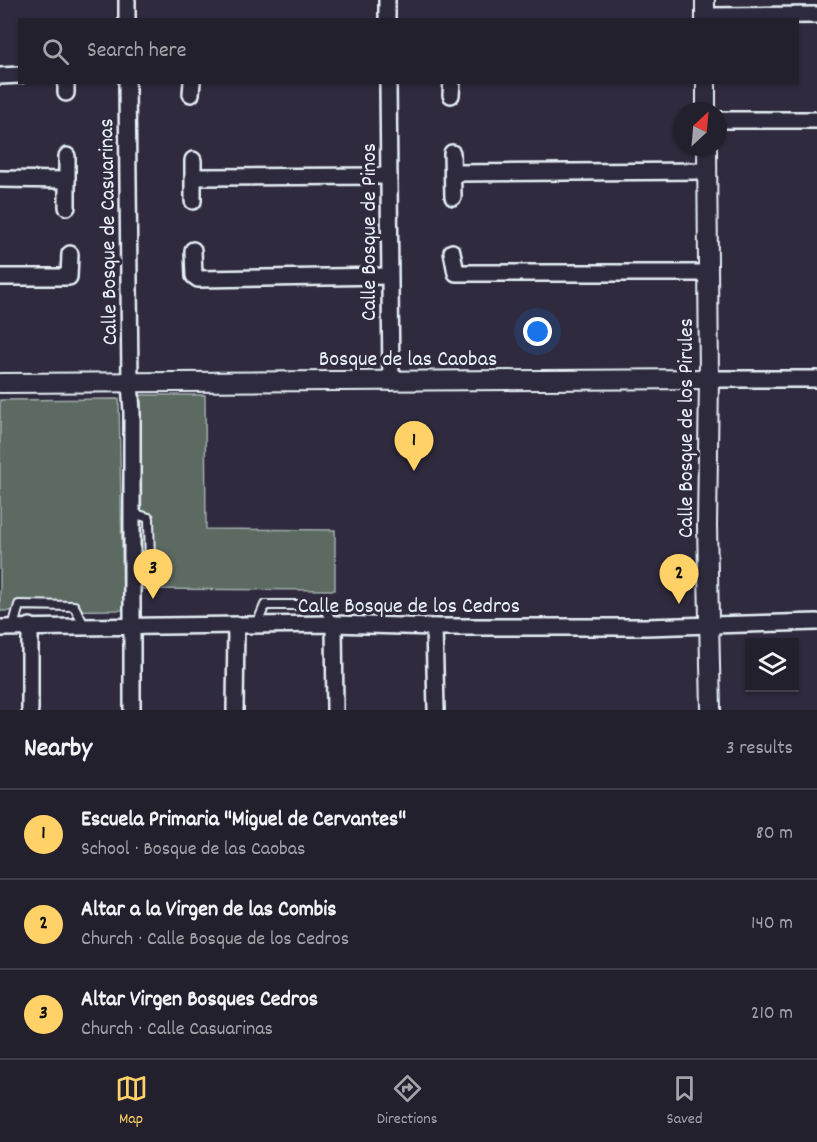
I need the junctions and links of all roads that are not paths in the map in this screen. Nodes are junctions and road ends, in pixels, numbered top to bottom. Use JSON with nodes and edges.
{"nodes":[{"id":1,"x":127,"y":0,"type":"edge"},
{"id":2,"x":387,"y":0,"type":"edge"},
{"id":3,"x":705,"y":12,"type":"edge"},
{"id":4,"x":817,"y":15,"type":"edge"},
{"id":5,"x":127,"y":18,"type":"edge"},
{"id":6,"x":387,"y":18,"type":"edge"},
{"id":7,"x":18,"y":75,"type":"edge"},
{"id":8,"x":0,"y":76,"type":"edge"},
{"id":9,"x":127,"y":84,"type":"edge"},
{"id":10,"x":388,"y":84,"type":"edge"},
{"id":11,"x":706,"y":84,"type":"edge"},
{"id":12,"x":706,"y":102,"type":"edge"},
{"id":13,"x":727,"y":120,"type":"edge"},
{"id":14,"x":817,"y":120,"type":"edge"},
{"id":15,"x":452,"y":153,"type":"dead end"},
{"id":16,"x":67,"y":156,"type":"dead end"},
{"id":17,"x":707,"y":156,"type":"edge"},
{"id":18,"x":193,"y":160,"type":"dead end"},
{"id":19,"x":707,"y":171,"type":"junction"},
{"id":20,"x":453,"y":173,"type":"junction"},
{"id":21,"x":389,"y":176,"type":"junction"},
{"id":22,"x":193,"y":177,"type":"junction"},
{"id":23,"x":0,"y":179,"type":"edge"},
{"id":24,"x":67,"y":180,"type":"junction"},
{"id":25,"x":453,"y":197,"type":"dead end"},
{"id":26,"x":193,"y":201,"type":"dead end"},
{"id":27,"x":67,"y":207,"type":"dead end"},
{"id":28,"x":193,"y":250,"type":"dead end"},
{"id":29,"x":452,"y":252,"type":"dead end"},
{"id":30,"x":70,"y":254,"type":"dead end"},
{"id":31,"x":708,"y":273,"type":"junction"},
{"id":32,"x":389,"y":276,"type":"junction"},
{"id":33,"x":0,"y":277,"type":"edge"},
{"id":34,"x":709,"y":379,"type":"junction"},
{"id":35,"x":817,"y":379,"type":"edge"},
{"id":36,"x":130,"y":382,"type":"junction"},
{"id":37,"x":391,"y":382,"type":"junction"},
{"id":38,"x":0,"y":383,"type":"edge"},
{"id":39,"x":817,"y":622,"type":"edge"},
{"id":40,"x":334,"y":624,"type":"junction"},
{"id":41,"x":710,"y":624,"type":"junction"},
{"id":42,"x":30,"y":626,"type":"junction"},
{"id":43,"x":236,"y":626,"type":"junction"},
{"id":44,"x":7,"y":627,"type":"edge"},
{"id":45,"x":85,"y":627,"type":"junction"},
{"id":46,"x":132,"y":627,"type":"junction"},
{"id":47,"x":434,"y":627,"type":"junction"},
{"id":48,"x":30,"y":710,"type":"edge"},
{"id":49,"x":132,"y":710,"type":"edge"},
{"id":50,"x":235,"y":710,"type":"edge"},
{"id":51,"x":334,"y":710,"type":"edge"},
{"id":52,"x":436,"y":710,"type":"edge"},
{"id":53,"x":711,"y":710,"type":"edge"}],
"edges":[{"from":1,"to":5,"type":"street"},
{"from":2,"to":6,"type":"street"},
{"from":3,"to":4,"type":"street"},
{"from":7,"to":8,"type":"street"},
{"from":9,"to":36,"type":"street","name":"Calle Bosque de Casuarinas"},
{"from":10,"to":21,"type":"street","name":"Calle Bosque de Pinos"},
{"from":11,"to":12,"type":"street"},
{"from":13,"to":14,"type":"street"},
{"from":15,"to":20,"type":"street"},
{"from":16,"to":24,"type":"street"},
{"from":17,"to":19,"type":"street","name":"Calle Bosque de los Pirules"},
{"from":18,"to":22,"type":"street"},
{"from":19,"to":20,"type":"street"},
{"from":19,"to":31,"type":"street","name":"Calle Bosque de los Pirules"},
{"from":20,"to":25,"type":"street"},
{"from":21,"to":22,"type":"street"},
{"from":21,"to":32,"type":"street","name":"Calle Bosque de Pinos"},
{"from":22,"to":26,"type":"street"},
{"from":23,"to":24,"type":"street"},
{"from":24,"to":27,"type":"street"},
{"from":28,"to":32,"type":"street"},
{"from":29,"to":31,"type":"street"},
{"from":30,"to":33,"type":"street"},
{"from":31,"to":34,"type":"street","name":"Calle Bosque de los Pirules"},
{"from":32,"to":37,"type":"street","name":"Calle Bosque de Pinos"},
{"from":34,"to":35,"type":"street","name":"Bosque de las Caobas"},
{"from":34,"to":37,"type":"street","name":"Bosque de las Caobas"},
{"from":34,"to":41,"type":"street","name":"Calle Bosque de los Pirules"},
{"from":36,"to":37,"type":"street","name":"Bosque de las Caobas"},
{"from":36,"to":38,"type":"street","name":"Bosque de las Caobas"},
{"from":36,"to":46,"type":"street","name":"Calle Bosque de Casuarinas"},
{"from":39,"to":41,"type":"street","name":"Calle Bosque de los Cedros"},
{"from":40,"to":43,"type":"street","name":"Calle Bosque de los Cedros"},
{"from":40,"to":47,"type":"street","name":"Calle Bosque de los Cedros"},
{"from":40,"to":51,"type":"street"},
{"from":41,"to":47,"type":"street","name":"Calle Bosque de los Cedros"},
{"from":41,"to":53,"type":"street","name":"Calle Bosque de los Pirules"},
{"from":42,"to":44,"type":"street","name":"Calle Bosque de los Cedros"},
{"from":42,"to":45,"type":"street","name":"Calle Bosque de los Cedros"},
{"from":42,"to":48,"type":"street"},
{"from":43,"to":46,"type":"street","name":"Calle Bosque de los Cedros"},
{"from":43,"to":50,"type":"street"},
{"from":44,"to":45,"type":"lane"},
{"from":45,"to":46,"type":"street","name":"Calle Bosque de los Cedros"},
{"from":46,"to":49,"type":"street"},
{"from":47,"to":52,"type":"street"}]}
